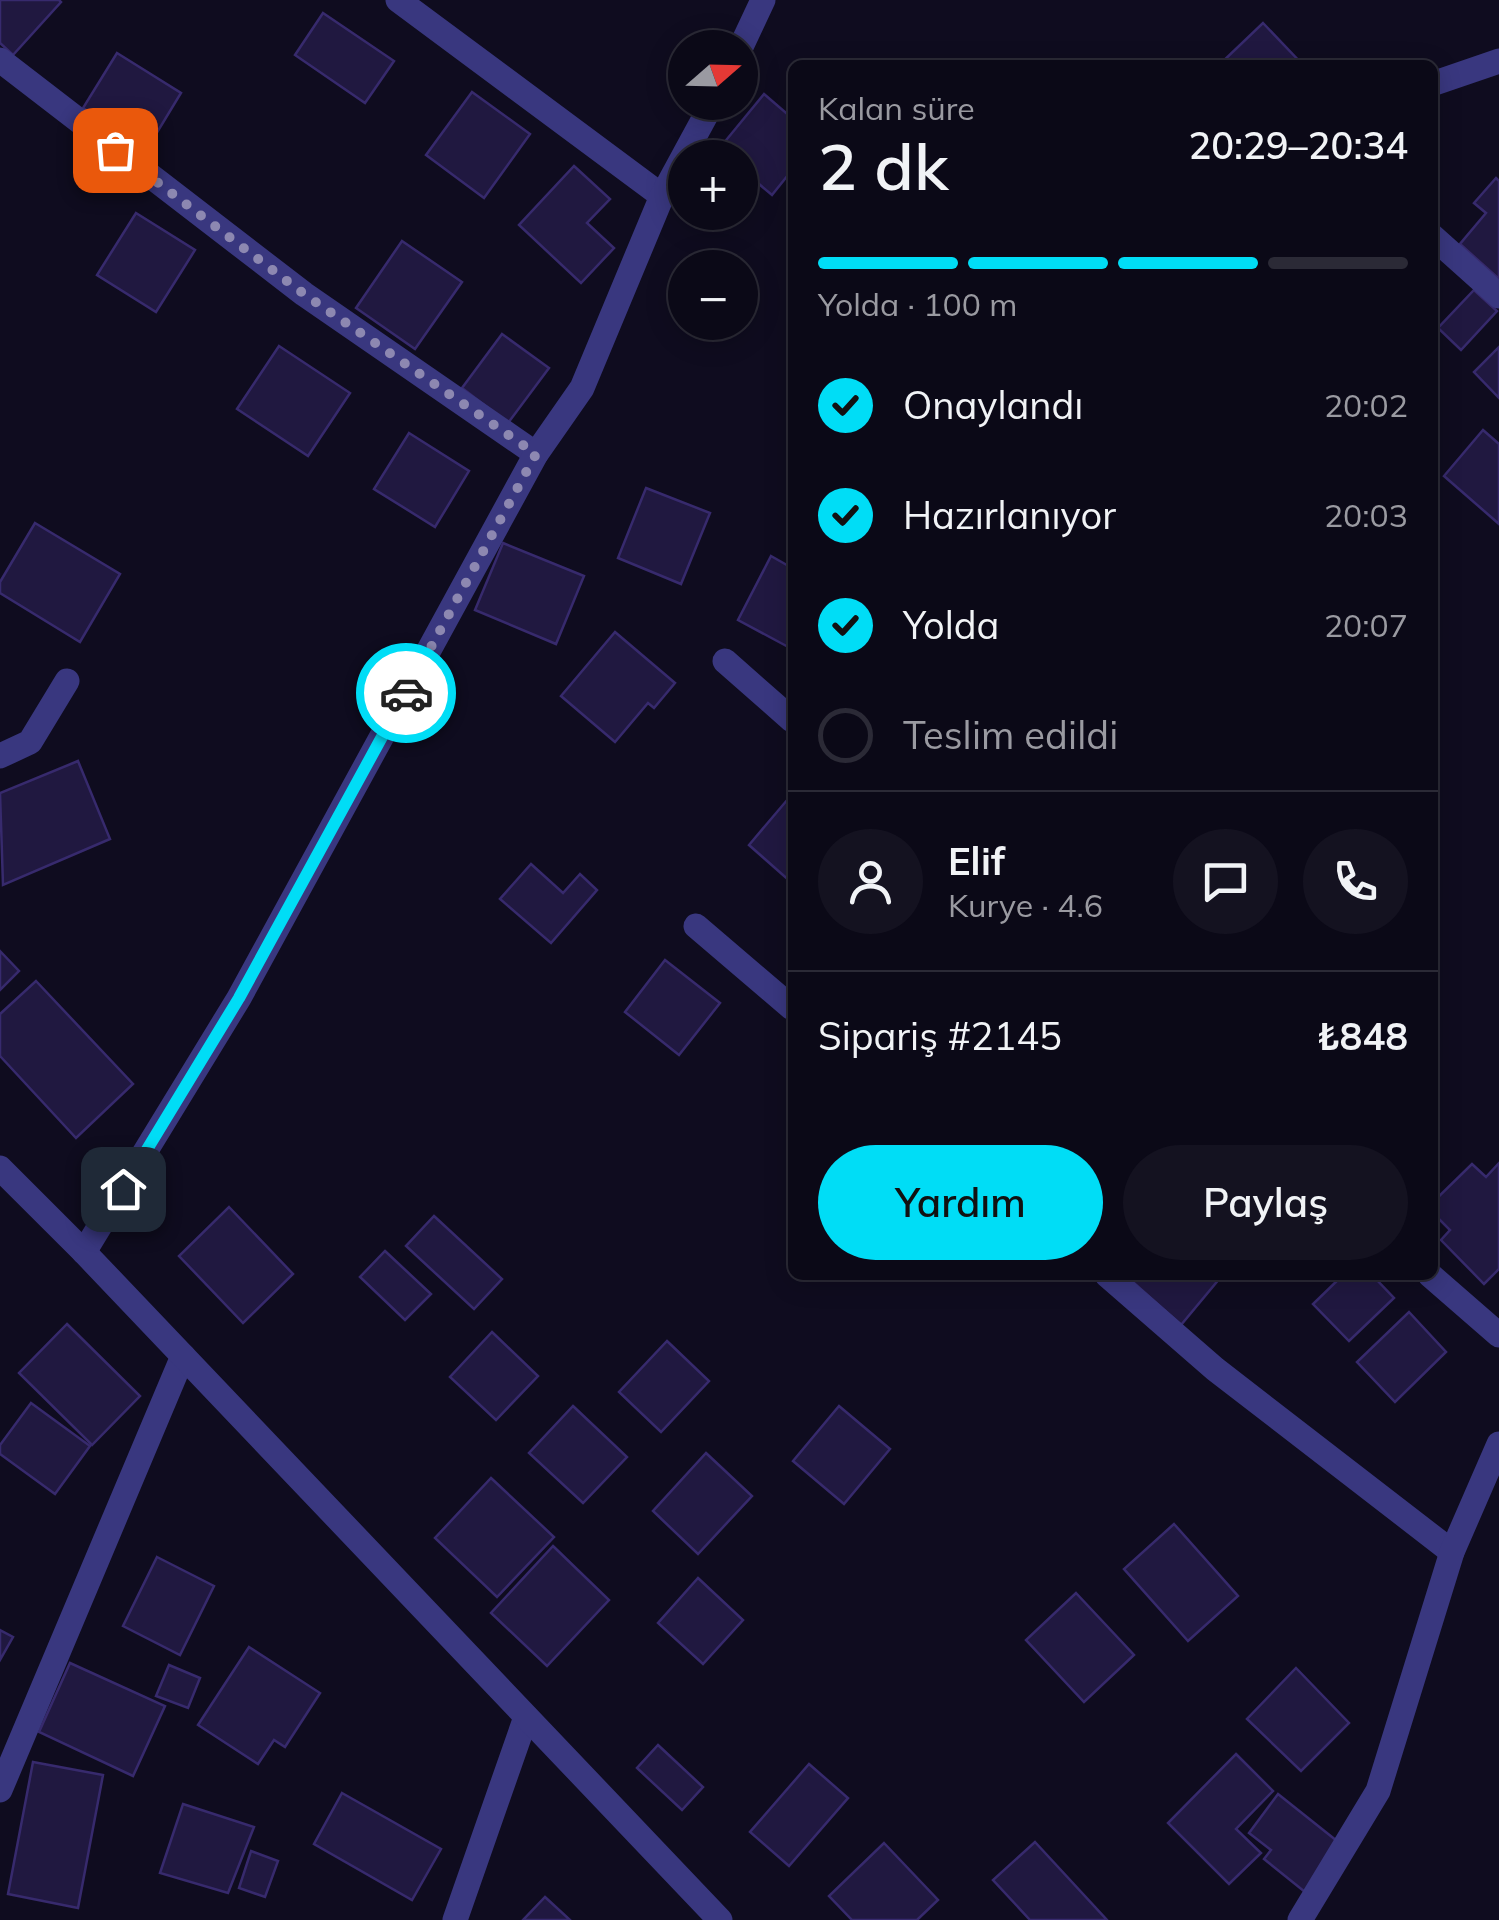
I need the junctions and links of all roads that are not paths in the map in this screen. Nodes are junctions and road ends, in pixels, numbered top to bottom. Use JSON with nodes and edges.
{"nodes":[{"id":1,"x":398,"y":0,"type":"edge"},
{"id":2,"x":763,"y":0,"type":"edge"},
{"id":3,"x":749,"y":30,"type":"edge"},
{"id":4,"x":0,"y":60,"type":"edge"},
{"id":5,"x":1499,"y":61,"type":"edge"},
{"id":6,"x":1438,"y":82,"type":"edge"},
{"id":7,"x":703,"y":120,"type":"edge"},
{"id":8,"x":662,"y":196,"type":"junction"},
{"id":9,"x":1438,"y":241,"type":"edge"},
{"id":10,"x":1499,"y":296,"type":"edge"},
{"id":11,"x":536,"y":454,"type":"junction"},
{"id":12,"x":725,"y":661,"type":"dead end"},
{"id":13,"x":67,"y":680,"type":"dead end"},
{"id":14,"x":788,"y":716,"type":"edge"},
{"id":15,"x":0,"y":756,"type":"edge"},
{"id":16,"x":696,"y":926,"type":"dead end"},
{"id":17,"x":788,"y":1005,"type":"edge"},
{"id":18,"x":0,"y":1168,"type":"edge"},
{"id":19,"x":84,"y":1252,"type":"junction"},
{"id":20,"x":1113,"y":1280,"type":"edge"},
{"id":21,"x":1436,"y":1280,"type":"edge"},
{"id":22,"x":1499,"y":1334,"type":"edge"},
{"id":23,"x":183,"y":1356,"type":"junction"},
{"id":24,"x":1499,"y":1444,"type":"edge"},
{"id":25,"x":1452,"y":1552,"type":"junction"},
{"id":26,"x":526,"y":1717,"type":"junction"},
{"id":27,"x":0,"y":1790,"type":"edge"},
{"id":28,"x":455,"y":1920,"type":"edge"},
{"id":29,"x":720,"y":1920,"type":"edge"},
{"id":30,"x":1300,"y":1920,"type":"edge"}],
"edges":[{"from":1,"to":8,"type":"street"},
{"from":2,"to":3,"type":"street"},
{"from":4,"to":11,"type":"street"},
{"from":5,"to":6,"type":"street"},
{"from":7,"to":8,"type":"street"},
{"from":8,"to":11,"type":"street"},
{"from":9,"to":10,"type":"street"},
{"from":11,"to":19,"type":"street"},
{"from":12,"to":14,"type":"street"},
{"from":13,"to":15,"type":"street"},
{"from":16,"to":17,"type":"street"},
{"from":18,"to":19,"type":"street"},
{"from":19,"to":23,"type":"street"},
{"from":20,"to":25,"type":"street"},
{"from":21,"to":22,"type":"street"},
{"from":23,"to":26,"type":"street"},
{"from":23,"to":27,"type":"street"},
{"from":24,"to":25,"type":"street"},
{"from":25,"to":30,"type":"street"},
{"from":26,"to":28,"type":"street"},
{"from":26,"to":29,"type":"street"}]}
